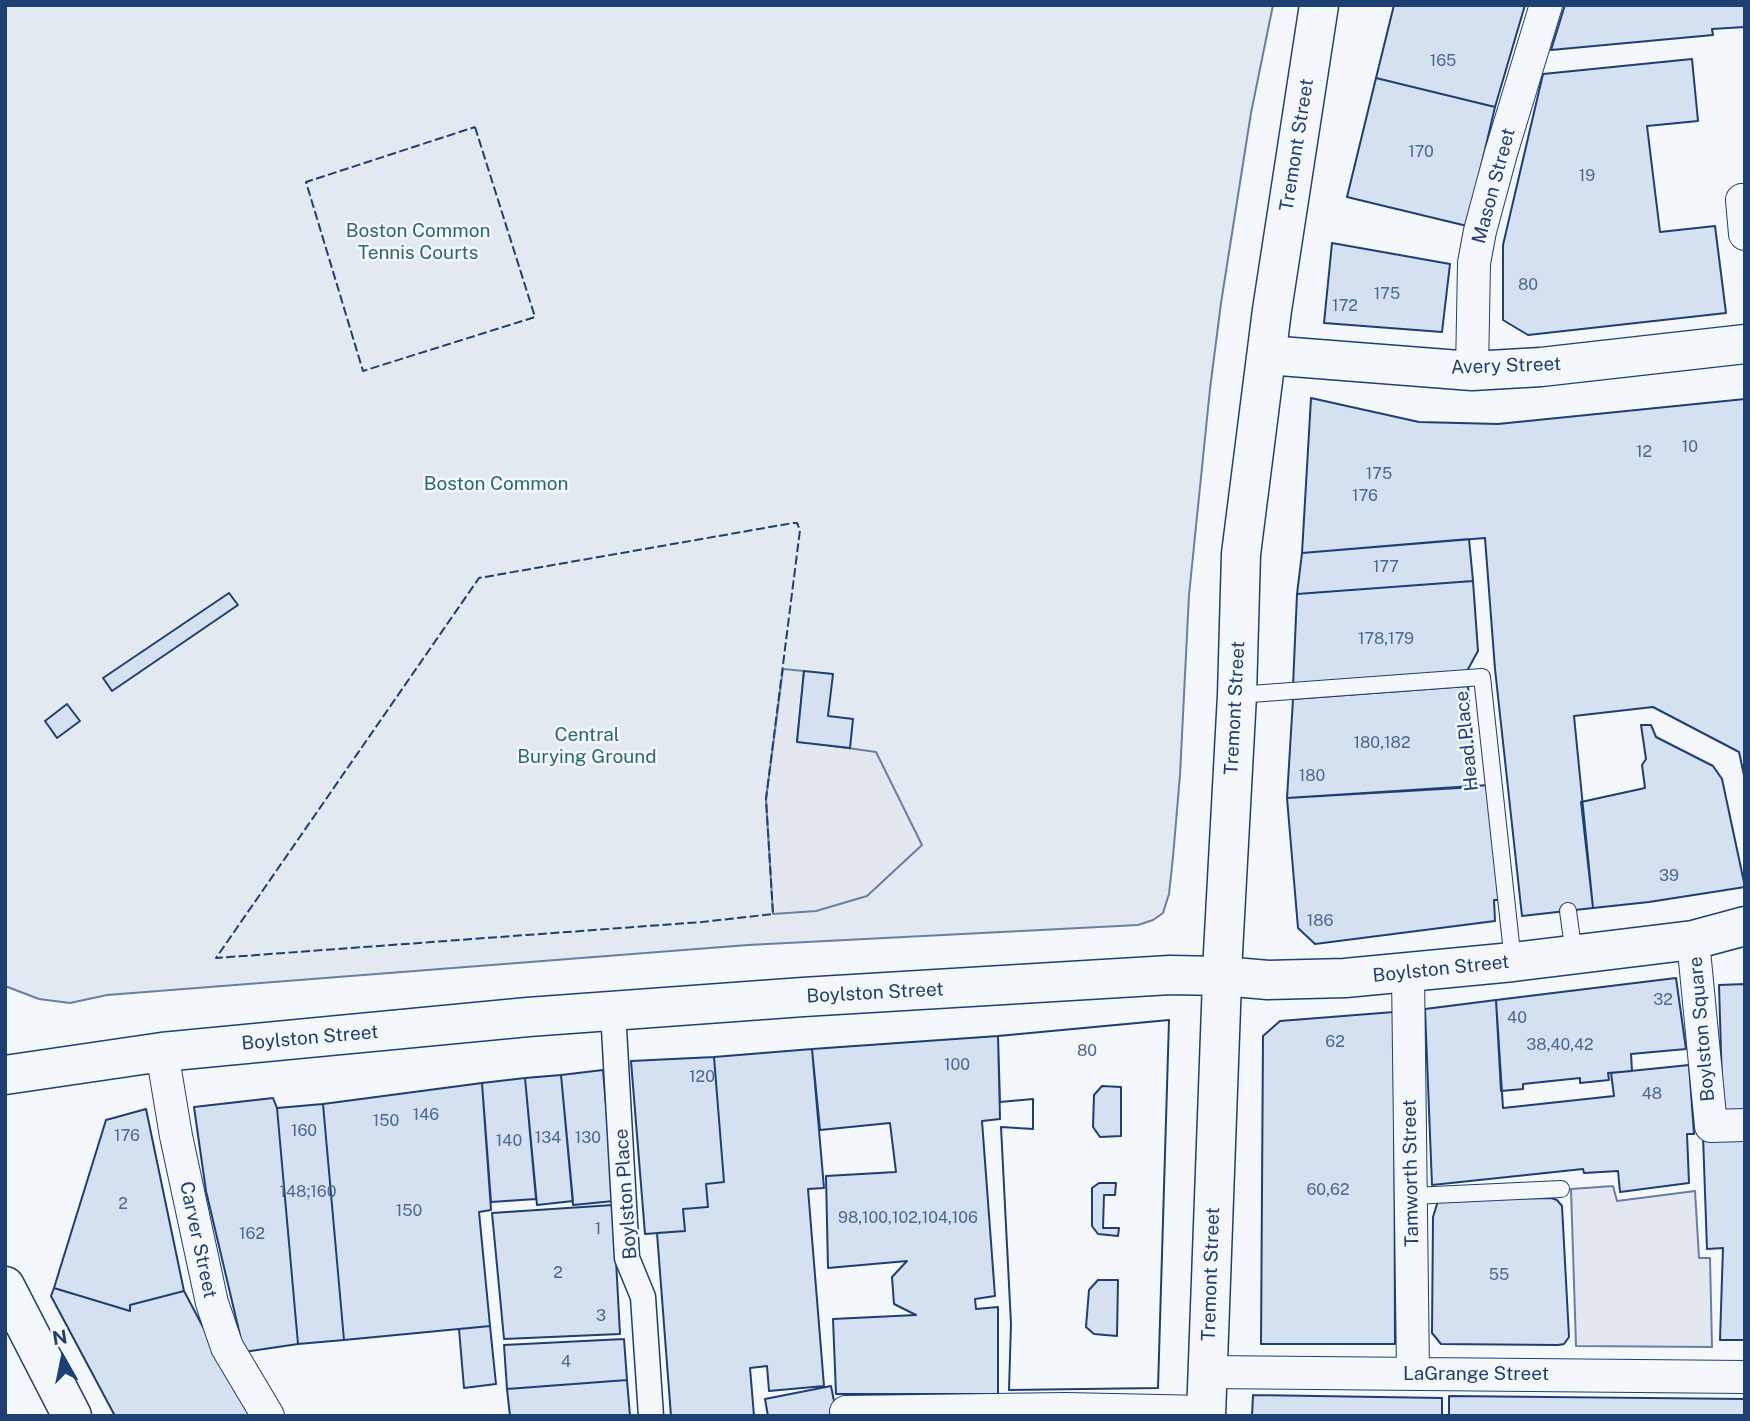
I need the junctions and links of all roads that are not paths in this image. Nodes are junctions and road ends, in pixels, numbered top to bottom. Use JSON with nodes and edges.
{"nodes":[{"id":1,"x":1319,"y":5,"type":"edge"},
{"id":2,"x":1546,"y":5,"type":"edge"},
{"id":3,"x":1742,"y":200,"type":"dead end"},
{"id":4,"x":1745,"y":234,"type":"edge"},
{"id":5,"x":1745,"y":344,"type":"edge"},
{"id":6,"x":1267,"y":355,"type":"junction"},
{"id":7,"x":1472,"y":371,"type":"junction"},
{"id":8,"x":1237,"y":695,"type":"junction"},
{"id":9,"x":1569,"y":911,"type":"dead end"},
{"id":10,"x":1745,"y":926,"type":"edge"},
{"id":11,"x":1693,"y":940,"type":"junction"},
{"id":12,"x":1574,"y":954,"type":"junction"},
{"id":13,"x":1513,"y":961,"type":"junction"},
{"id":14,"x":1408,"y":973,"type":"junction"},
{"id":15,"x":1222,"y":976,"type":"junction"},
{"id":16,"x":612,"y":1011,"type":"junction"},
{"id":17,"x":162,"y":1052,"type":"junction"},
{"id":18,"x":5,"y":1075,"type":"edge"},
{"id":19,"x":1745,"y":1125,"type":"edge"},
{"id":20,"x":1561,"y":1189,"type":"dead end"},
{"id":21,"x":1412,"y":1196,"type":"junction"},
{"id":22,"x":5,"y":1286,"type":"edge"},
{"id":23,"x":1207,"y":1372,"type":"junction"},
{"id":24,"x":1413,"y":1374,"type":"junction"},
{"id":25,"x":1745,"y":1377,"type":"edge"},
{"id":26,"x":846,"y":1412,"type":"dead end"},
{"id":27,"x":1206,"y":1414,"type":"edge"},
{"id":28,"x":72,"y":1416,"type":"edge"},
{"id":29,"x":268,"y":1416,"type":"edge"},
{"id":30,"x":651,"y":1416,"type":"edge"}],
"edges":[{"from":1,"to":6,"type":"main road","name":"Tremont Street"},
{"from":2,"to":7,"type":"street","name":"Mason Street"},
{"from":3,"to":4,"type":"street"},
{"from":5,"to":7,"type":"main road","name":"Avery Street"},
{"from":6,"to":7,"type":"main road","name":"Avery Street"},
{"from":6,"to":8,"type":"main road","name":"Tremont Street"},
{"from":8,"to":13,"type":"lane","name":"Head Place"},
{"from":8,"to":15,"type":"main road","name":"Tremont Street"},
{"from":9,"to":12,"type":"lane"},
{"from":10,"to":11,"type":"main road","name":"Boylston Street"},
{"from":11,"to":12,"type":"main road","name":"Boylston Street"},
{"from":11,"to":19,"type":"street","name":"Boylston Square"},
{"from":12,"to":13,"type":"main road","name":"Boylston Street"},
{"from":13,"to":14,"type":"main road","name":"Boylston Street"},
{"from":14,"to":15,"type":"main road","name":"Boylston Street"},
{"from":14,"to":21,"type":"street","name":"Tamworth Street"},
{"from":15,"to":16,"type":"main road","name":"Boylston Street"},
{"from":15,"to":23,"type":"main road","name":"Tremont Street"},
{"from":16,"to":17,"type":"main road","name":"Boylston Street"},
{"from":16,"to":30,"type":"street","name":"Boylston Place"},
{"from":17,"to":18,"type":"main road","name":"Boylston Street"},
{"from":17,"to":29,"type":"street","name":"Carver Street"},
{"from":20,"to":21,"type":"lane"},
{"from":21,"to":24,"type":"street","name":"Tamworth Street"},
{"from":22,"to":28,"type":"main road"},
{"from":23,"to":24,"type":"street","name":"LaGrange Street"},
{"from":23,"to":27,"type":"main road","name":"Tremont Street"},
{"from":24,"to":25,"type":"street","name":"LaGrange Street"},
{"from":26,"to":27,"type":"street"}]}
